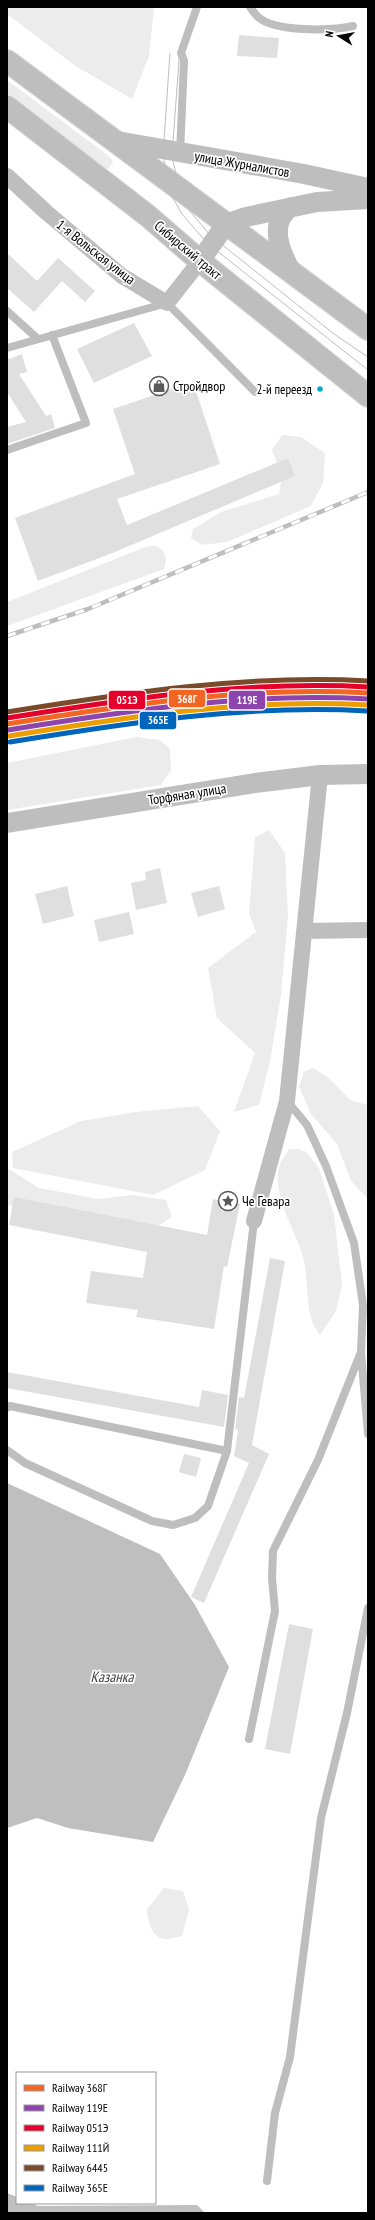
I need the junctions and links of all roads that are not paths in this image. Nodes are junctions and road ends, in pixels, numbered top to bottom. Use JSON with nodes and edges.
{"nodes":[{"id":1,"x":197,"y":7,"type":"edge"},
{"id":2,"x":250,"y":7,"type":"edge"},
{"id":3,"x":353,"y":26,"type":"dead end"},
{"id":4,"x":7,"y":61,"type":"edge"},
{"id":5,"x":7,"y":107,"type":"edge"},
{"id":6,"x":117,"y":141,"type":"junction"},
{"id":7,"x":180,"y":153,"type":"junction"},
{"id":8,"x":7,"y":176,"type":"edge"},
{"id":9,"x":368,"y":188,"type":"edge"},
{"id":10,"x":368,"y":199,"type":"edge"},
{"id":11,"x":291,"y":207,"type":"junction"},
{"id":12,"x":226,"y":224,"type":"junction"},
{"id":13,"x":200,"y":261,"type":"junction"},
{"id":14,"x":292,"y":273,"type":"junction"},
{"id":15,"x":167,"y":303,"type":"junction"},
{"id":16,"x":7,"y":311,"type":"edge"},
{"id":17,"x":368,"y":329,"type":"edge"},
{"id":18,"x":52,"y":335,"type":"junction"},
{"id":19,"x":38,"y":339,"type":"junction"},
{"id":20,"x":7,"y":348,"type":"edge"},
{"id":21,"x":255,"y":392,"type":"dead end"},
{"id":22,"x":368,"y":396,"type":"edge"},
{"id":23,"x":7,"y":450,"type":"edge"},
{"id":24,"x":368,"y":774,"type":"edge"},
{"id":25,"x":320,"y":775,"type":"junction"},
{"id":26,"x":7,"y":823,"type":"edge"},
{"id":27,"x":368,"y":930,"type":"edge"},
{"id":28,"x":304,"y":931,"type":"junction"},
{"id":29,"x":287,"y":1101,"type":"junction"},
{"id":30,"x":254,"y":1221,"type":"joint"},
{"id":31,"x":361,"y":1352,"type":"junction"},
{"id":32,"x":7,"y":1408,"type":"edge"},
{"id":33,"x":368,"y":1434,"type":"edge"},
{"id":34,"x":7,"y":1450,"type":"edge"},
{"id":35,"x":227,"y":1451,"type":"junction"},
{"id":36,"x":368,"y":1608,"type":"edge"},
{"id":37,"x":249,"y":1739,"type":"dead end"},
{"id":38,"x":267,"y":2181,"type":"dead end"}],
"edges":[{"from":1,"to":7,"type":"lane"},
{"from":2,"to":3,"type":"lane"},
{"from":4,"to":6,"type":"main road"},
{"from":5,"to":13,"type":"main road","name":"Сибирский тракт"},
{"from":6,"to":7,"type":"street","name":"улица Журналистов"},
{"from":6,"to":12,"type":"main road"},
{"from":7,"to":9,"type":"street","name":"улица Журналистов"},
{"from":8,"to":15,"type":"street","name":"1-я Вольская улица"},
{"from":10,"to":11,"type":"street"},
{"from":11,"to":12,"type":"street"},
{"from":11,"to":14,"type":"street"},
{"from":12,"to":13,"type":"street"},
{"from":12,"to":14,"type":"main road"},
{"from":13,"to":15,"type":"street"},
{"from":13,"to":22,"type":"main road","name":"Сибирский тракт"},
{"from":14,"to":17,"type":"main road"},
{"from":15,"to":18,"type":"lane"},
{"from":15,"to":21,"type":"lane"},
{"from":16,"to":19,"type":"lane"},
{"from":18,"to":19,"type":"lane"},
{"from":18,"to":23,"type":"lane"},
{"from":19,"to":20,"type":"lane"},
{"from":24,"to":25,"type":"street","name":"Торфяная улица"},
{"from":25,"to":26,"type":"street","name":"Торфяная улица"},
{"from":25,"to":28,"type":"street"},
{"from":27,"to":28,"type":"street"},
{"from":28,"to":29,"type":"street"},
{"from":29,"to":30,"type":"street"},
{"from":29,"to":31,"type":"lane"},
{"from":30,"to":35,"type":"lane"},
{"from":31,"to":33,"type":"lane"},
{"from":31,"to":37,"type":"lane"},
{"from":32,"to":35,"type":"lane"},
{"from":34,"to":35,"type":"lane"},
{"from":36,"to":38,"type":"lane"}]}
